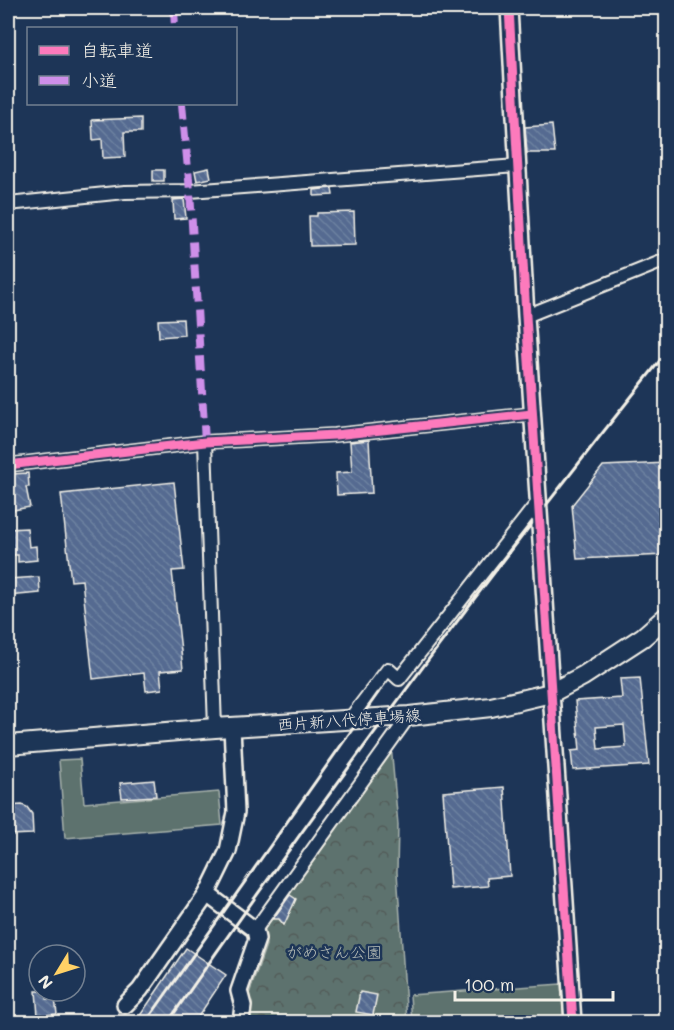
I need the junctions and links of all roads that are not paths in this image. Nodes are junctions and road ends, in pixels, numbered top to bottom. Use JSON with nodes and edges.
{"nodes":[{"id":1,"x":509,"y":8,"type":"edge"},
{"id":2,"x":517,"y":166,"type":"junction"},
{"id":3,"x":8,"y":204,"type":"edge"},
{"id":4,"x":666,"y":260,"type":"edge"},
{"id":5,"x":526,"y":316,"type":"junction"},
{"id":6,"x":532,"y":414,"type":"junction"},
{"id":7,"x":205,"y":442,"type":"junction"},
{"id":8,"x":8,"y":465,"type":"edge"},
{"id":9,"x":538,"y":502,"type":"junction"},
{"id":10,"x":666,"y":617,"type":"edge"},
{"id":11,"x":551,"y":693,"type":"junction"},
{"id":12,"x":409,"y":716,"type":"junction"},
{"id":13,"x":349,"y":720,"type":"junction"},
{"id":14,"x":224,"y":728,"type":"junction"},
{"id":15,"x":8,"y":745,"type":"edge"},
{"id":16,"x":207,"y":894,"type":"junction"},
{"id":17,"x":255,"y":930,"type":"junction"},
{"id":18,"x":125,"y":1005,"type":"dead end"},
{"id":19,"x":241,"y":1023,"type":"edge"},
{"id":20,"x":573,"y":1023,"type":"edge"}],
"edges":[{"from":1,"to":2,"type":"street"},
{"from":2,"to":3,"type":"street"},
{"from":2,"to":5,"type":"street"},
{"from":4,"to":5,"type":"street"},
{"from":5,"to":6,"type":"street"},
{"from":6,"to":7,"type":"street"},
{"from":6,"to":9,"type":"street"},
{"from":7,"to":8,"type":"street"},
{"from":7,"to":14,"type":"street"},
{"from":9,"to":11,"type":"street"},
{"from":9,"to":13,"type":"street"},
{"from":10,"to":11,"type":"main road","name":"西片新八代停車場線"},
{"from":11,"to":12,"type":"main road","name":"西片新八代停車場線"},
{"from":11,"to":20,"type":"street"},
{"from":12,"to":13,"type":"main road","name":"西片新八代停車場線"},
{"from":12,"to":17,"type":"street"},
{"from":13,"to":14,"type":"main road","name":"西片新八代停車場線"},
{"from":14,"to":15,"type":"main road","name":"西片新八代停車場線"},
{"from":14,"to":16,"type":"street"},
{"from":16,"to":17,"type":"street"},
{"from":16,"to":18,"type":"street"},
{"from":17,"to":19,"type":"street"}]}
